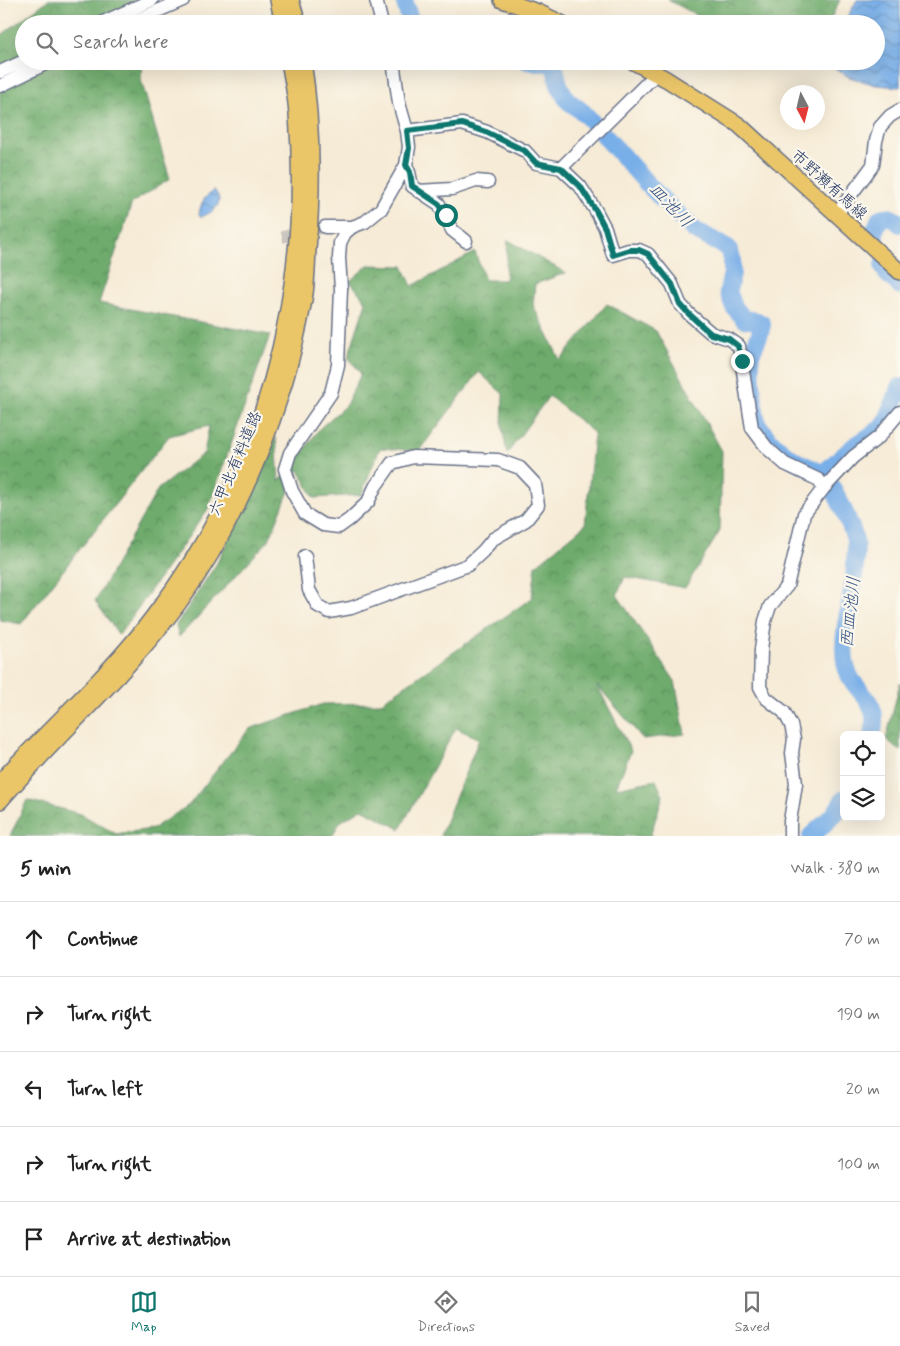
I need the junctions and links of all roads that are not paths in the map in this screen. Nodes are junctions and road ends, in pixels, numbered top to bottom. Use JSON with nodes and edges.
{"nodes":[{"id":1,"x":152,"y":0,"type":"edge"},
{"id":2,"x":183,"y":0,"type":"edge"},
{"id":3,"x":278,"y":0,"type":"edge"},
{"id":4,"x":291,"y":0,"type":"edge"},
{"id":5,"x":376,"y":0,"type":"edge"},
{"id":6,"x":502,"y":0,"type":"edge"},
{"id":7,"x":120,"y":15,"type":"edge"},
{"id":8,"x":149,"y":15,"type":"edge"},
{"id":9,"x":281,"y":15,"type":"edge"},
{"id":10,"x":295,"y":15,"type":"edge"},
{"id":11,"x":380,"y":15,"type":"edge"},
{"id":12,"x":544,"y":15,"type":"edge"},
{"id":13,"x":15,"y":65,"type":"edge"},
{"id":14,"x":33,"y":70,"type":"edge"},
{"id":15,"x":290,"y":70,"type":"edge"},
{"id":16,"x":304,"y":70,"type":"edge"},
{"id":17,"x":394,"y":70,"type":"edge"},
{"id":18,"x":649,"y":70,"type":"edge"},
{"id":19,"x":0,"y":72,"type":"edge"},
{"id":20,"x":656,"y":74,"type":"junction"},
{"id":21,"x":0,"y":86,"type":"edge"},
{"id":22,"x":900,"y":110,"type":"edge"},
{"id":23,"x":407,"y":131,"type":"junction"},
{"id":24,"x":406,"y":165,"type":"junction"},
{"id":25,"x":561,"y":168,"type":"junction"},
{"id":26,"x":488,"y":182,"type":"dead end"},
{"id":27,"x":418,"y":191,"type":"junction"},
{"id":28,"x":836,"y":215,"type":"junction"},
{"id":29,"x":326,"y":227,"type":"tunnel mouth"},
{"id":30,"x":352,"y":227,"type":"junction"},
{"id":31,"x":466,"y":241,"type":"dead end"},
{"id":32,"x":900,"y":272,"type":"edge"},
{"id":33,"x":900,"y":412,"type":"edge"},
{"id":34,"x":828,"y":485,"type":"junction"},
{"id":35,"x":305,"y":556,"type":"dead end"},
{"id":36,"x":0,"y":782,"type":"edge"},
{"id":37,"x":0,"y":801,"type":"edge"},
{"id":38,"x":790,"y":836,"type":"edge"}],
"edges":[{"from":1,"to":7,"type":"street"},
{"from":2,"to":8,"type":"street"},
{"from":3,"to":9,"type":"main road"},
{"from":4,"to":10,"type":"main road"},
{"from":5,"to":11,"type":"street"},
{"from":6,"to":12,"type":"main road"},
{"from":13,"to":19,"type":"street"},
{"from":14,"to":21,"type":"street"},
{"from":15,"to":36,"type":"main road","name":"六甲北有料道路"},
{"from":16,"to":37,"type":"main road","name":"六甲北有料道路"},
{"from":17,"to":23,"type":"street"},
{"from":18,"to":20,"type":"main road","name":"市野瀬有馬線"},
{"from":20,"to":25,"type":"street"},
{"from":20,"to":28,"type":"main road","name":"市野瀬有馬線"},
{"from":22,"to":28,"type":"street"},
{"from":23,"to":24,"type":"street"},
{"from":23,"to":25,"type":"street"},
{"from":24,"to":27,"type":"street"},
{"from":24,"to":30,"type":"street"},
{"from":25,"to":34,"type":"street"},
{"from":26,"to":27,"type":"street"},
{"from":27,"to":31,"type":"street"},
{"from":28,"to":32,"type":"main road","name":"市野瀬有馬線"},
{"from":29,"to":30,"type":"street"},
{"from":30,"to":35,"type":"street"},
{"from":33,"to":34,"type":"street"},
{"from":34,"to":38,"type":"street"}]}
